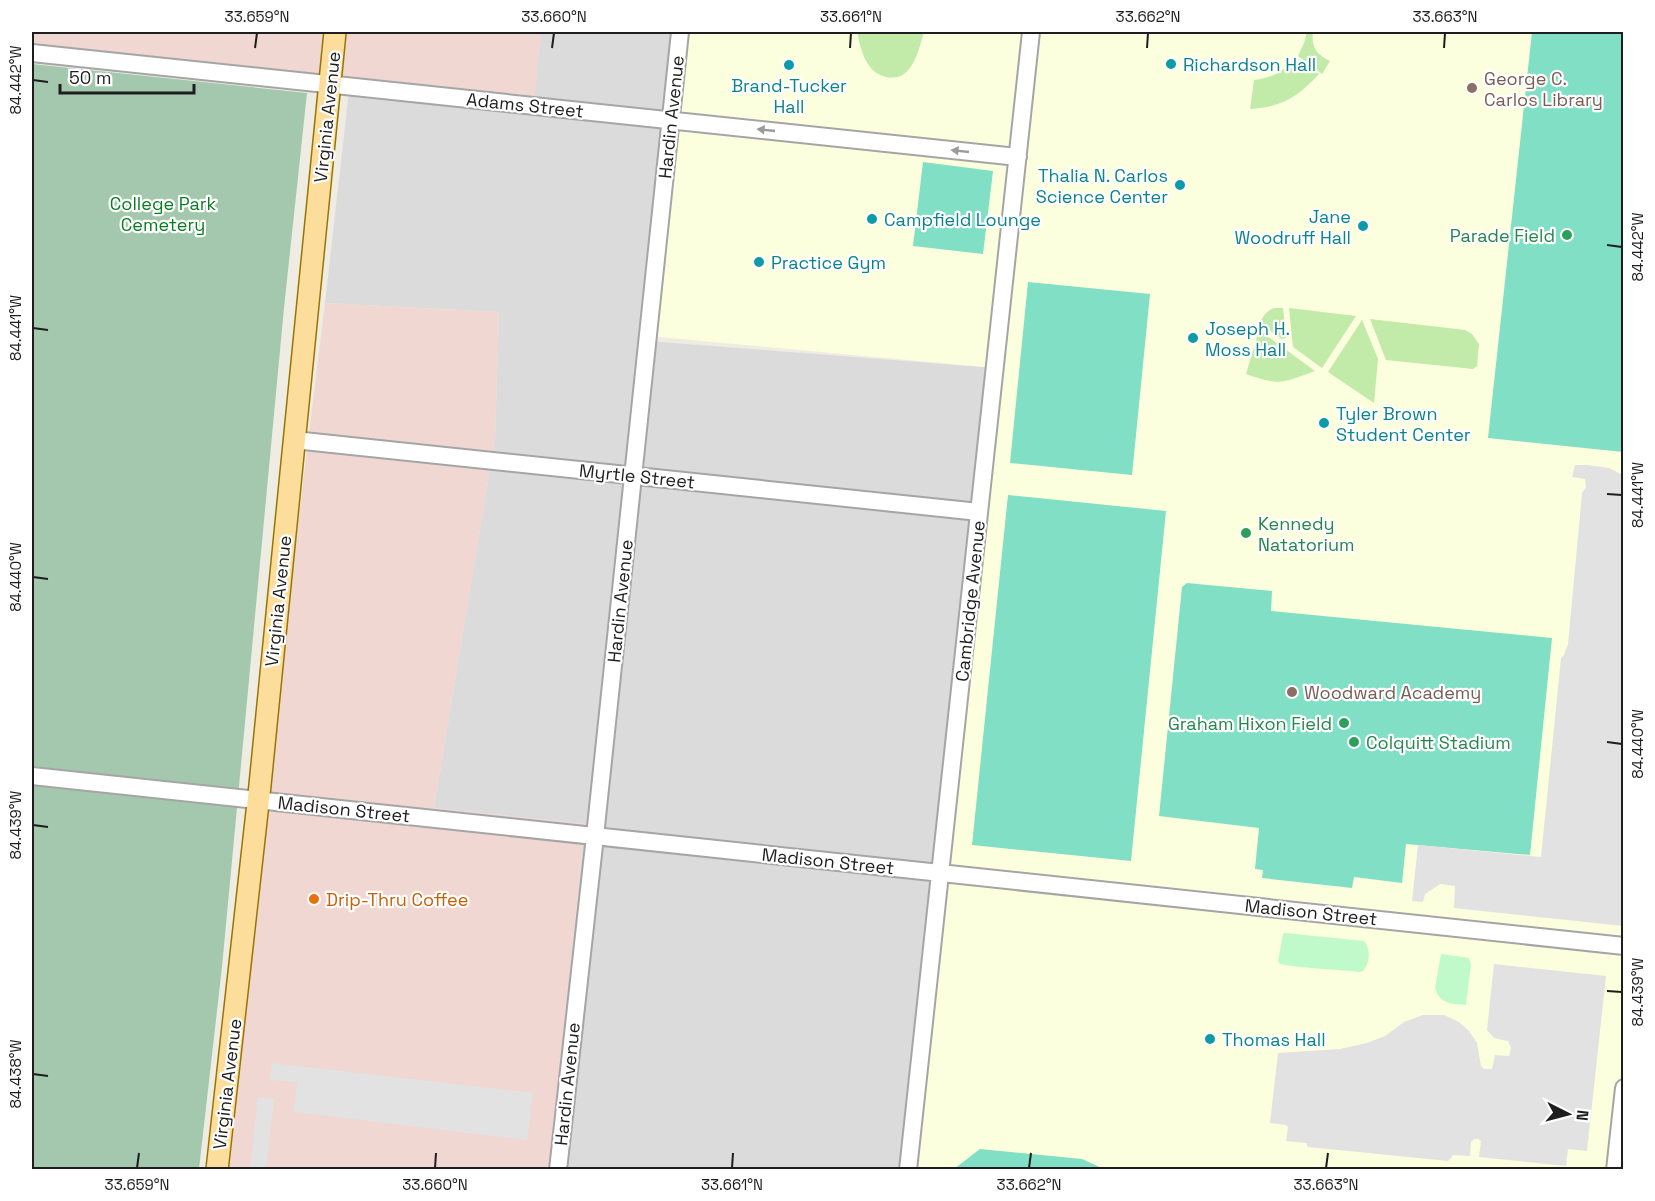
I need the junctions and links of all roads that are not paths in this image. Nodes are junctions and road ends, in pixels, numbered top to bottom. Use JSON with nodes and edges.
{"nodes":[{"id":1,"x":335,"y":32,"type":"edge"},
{"id":2,"x":680,"y":32,"type":"edge"},
{"id":3,"x":1031,"y":32,"type":"edge"},
{"id":4,"x":32,"y":53,"type":"edge"},
{"id":5,"x":330,"y":84,"type":"junction"},
{"id":6,"x":670,"y":120,"type":"junction"},
{"id":7,"x":1018,"y":157,"type":"junction"},
{"id":8,"x":294,"y":440,"type":"junction"},
{"id":9,"x":633,"y":476,"type":"junction"},
{"id":10,"x":979,"y":512,"type":"junction"},
{"id":11,"x":32,"y":776,"type":"edge"},
{"id":12,"x":258,"y":800,"type":"junction"},
{"id":13,"x":595,"y":836,"type":"junction"},
{"id":14,"x":940,"y":873,"type":"junction"},
{"id":15,"x":1623,"y":946,"type":"edge"},
{"id":16,"x":1623,"y":1088,"type":"edge"},
{"id":17,"x":217,"y":1170,"type":"edge"},
{"id":18,"x":558,"y":1170,"type":"edge"},
{"id":19,"x":908,"y":1170,"type":"edge"},
{"id":20,"x":1615,"y":1170,"type":"edge"}],
"edges":[{"from":1,"to":5,"type":"main road","name":"Virginia Avenue"},
{"from":2,"to":6,"type":"street","name":"Hardin Avenue"},
{"from":3,"to":7,"type":"street","name":"Cambridge Avenue"},
{"from":4,"to":5,"type":"street","name":"Adams Street"},
{"from":5,"to":6,"type":"street","name":"Adams Street"},
{"from":5,"to":8,"type":"main road","name":"Virginia Avenue"},
{"from":7,"to":6,"type":"street","name":"Adams Street","one_way":true},
{"from":6,"to":9,"type":"street","name":"Hardin Avenue"},
{"from":7,"to":10,"type":"street","name":"Cambridge Avenue"},
{"from":8,"to":9,"type":"street","name":"Myrtle Street"},
{"from":8,"to":12,"type":"main road","name":"Virginia Avenue"},
{"from":9,"to":10,"type":"street","name":"Myrtle Street"},
{"from":9,"to":13,"type":"street","name":"Hardin Avenue"},
{"from":10,"to":14,"type":"street","name":"Cambridge Avenue"},
{"from":11,"to":12,"type":"street","name":"Madison Street"},
{"from":12,"to":13,"type":"street","name":"Madison Street"},
{"from":12,"to":17,"type":"main road","name":"Virginia Avenue"},
{"from":13,"to":14,"type":"street","name":"Madison Street"},
{"from":13,"to":18,"type":"street","name":"Hardin Avenue"},
{"from":14,"to":15,"type":"street","name":"Madison Street"},
{"from":14,"to":19,"type":"street","name":"Cambridge Avenue"},
{"from":16,"to":20,"type":"street"}]}
